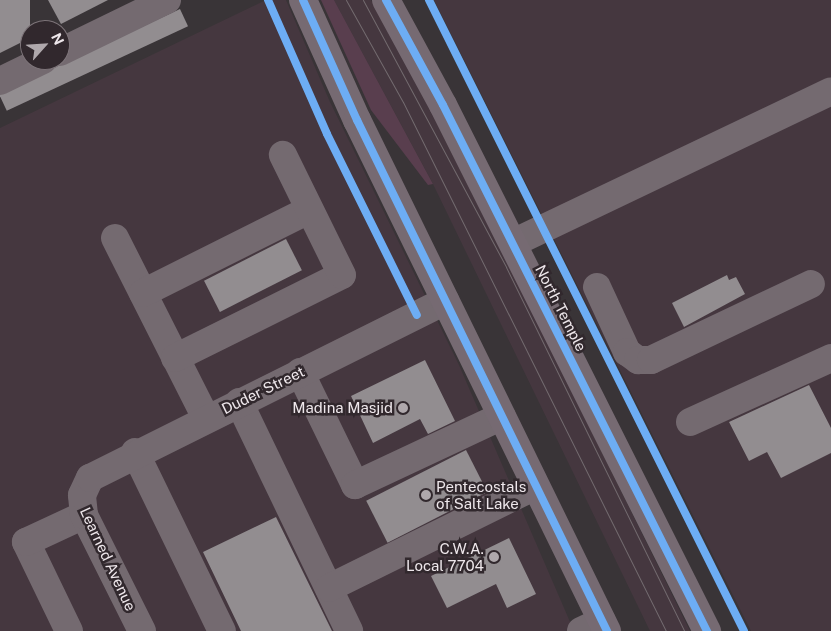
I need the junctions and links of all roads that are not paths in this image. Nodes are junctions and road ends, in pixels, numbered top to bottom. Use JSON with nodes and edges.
{"nodes":[{"id":1,"x":168,"y":0,"type":"edge"},
{"id":2,"x":303,"y":0,"type":"edge"},
{"id":3,"x":386,"y":0,"type":"edge"},
{"id":4,"x":70,"y":47,"type":"edge"},
{"id":5,"x":23,"y":70,"type":"edge"},
{"id":6,"x":0,"y":81,"type":"edge"},
{"id":7,"x":831,"y":91,"type":"edge"},
{"id":8,"x":283,"y":155,"type":"dead end"},
{"id":9,"x":309,"y":210,"type":"junction"},
{"id":10,"x":115,"y":238,"type":"dead end"},
{"id":11,"x":514,"y":243,"type":"junction"},
{"id":12,"x":811,"y":284,"type":"dead end"},
{"id":13,"x":597,"y":287,"type":"dead end"},
{"id":14,"x":143,"y":293,"type":"junction"},
{"id":15,"x":445,"y":301,"type":"junction"},
{"id":16,"x":175,"y":358,"type":"junction"},
{"id":17,"x":831,"y":358,"type":"edge"},
{"id":18,"x":300,"y":372,"type":"junction"},
{"id":19,"x":239,"y":402,"type":"junction"},
{"id":20,"x":502,"y":416,"type":"junction"},
{"id":21,"x":206,"y":418,"type":"junction"},
{"id":22,"x":690,"y":422,"type":"dead end"},
{"id":23,"x":135,"y":452,"type":"junction"},
{"id":24,"x":85,"y":486,"type":"joint"},
{"id":25,"x":536,"y":486,"type":"junction"},
{"id":26,"x":84,"y":515,"type":"junction"},
{"id":27,"x":328,"y":588,"type":"junction"},
{"id":28,"x":597,"y":628,"type":"edge"},
{"id":29,"x":69,"y":631,"type":"edge"},
{"id":30,"x":142,"y":631,"type":"edge"},
{"id":31,"x":222,"y":631,"type":"edge"},
{"id":32,"x":349,"y":631,"type":"edge"},
{"id":33,"x":707,"y":631,"type":"edge"}],
"edges":[{"from":1,"to":4,"type":"street"},
{"from":2,"to":15,"type":"main road"},
{"from":3,"to":11,"type":"main road","name":"North Temple"},
{"from":5,"to":6,"type":"street"},
{"from":7,"to":11,"type":"street"},
{"from":8,"to":9,"type":"street"},
{"from":9,"to":14,"type":"street"},
{"from":9,"to":16,"type":"street"},
{"from":10,"to":14,"type":"street"},
{"from":11,"to":33,"type":"main road","name":"North Temple"},
{"from":12,"to":13,"type":"street"},
{"from":14,"to":16,"type":"street"},
{"from":15,"to":18,"type":"street","name":"Duder Street"},
{"from":15,"to":20,"type":"main road"},
{"from":16,"to":21,"type":"street"},
{"from":17,"to":22,"type":"street"},
{"from":18,"to":19,"type":"street","name":"Duder Street"},
{"from":18,"to":20,"type":"street"},
{"from":19,"to":21,"type":"street","name":"Duder Street"},
{"from":19,"to":27,"type":"street"},
{"from":20,"to":25,"type":"main road"},
{"from":21,"to":23,"type":"street","name":"Duder Street"},
{"from":23,"to":24,"type":"street","name":"Duder Street"},
{"from":23,"to":31,"type":"street"},
{"from":24,"to":26,"type":"street","name":"Learned Avenue"},
{"from":25,"to":27,"type":"street"},
{"from":25,"to":28,"type":"main road"},
{"from":26,"to":29,"type":"street"},
{"from":26,"to":30,"type":"street","name":"Learned Avenue"},
{"from":27,"to":32,"type":"street"}]}
